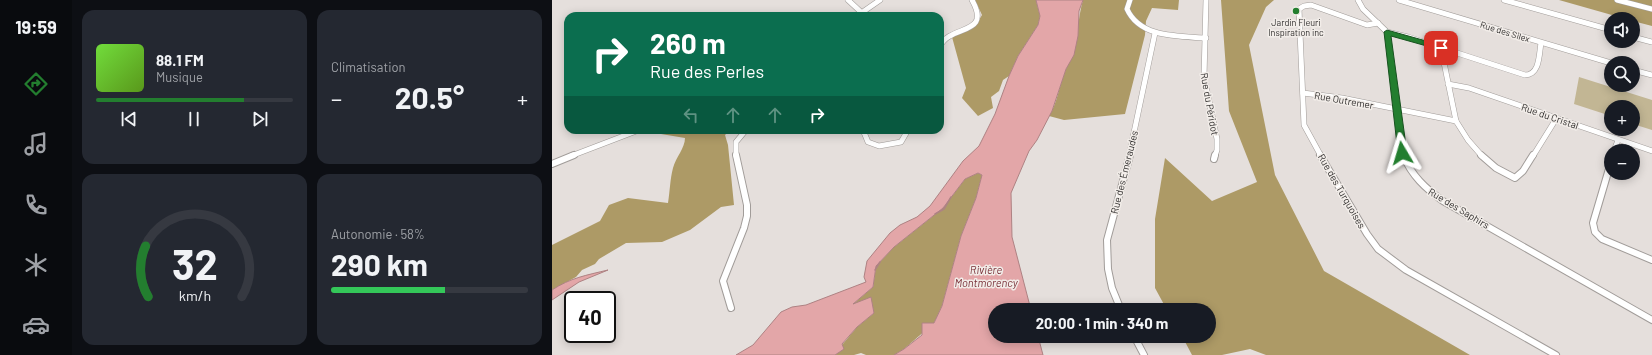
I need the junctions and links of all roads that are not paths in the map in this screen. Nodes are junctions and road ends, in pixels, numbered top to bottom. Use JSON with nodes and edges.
{"nodes":[{"id":1,"x":848,"y":0,"type":"edge"},
{"id":2,"x":880,"y":0,"type":"edge"},
{"id":3,"x":972,"y":0,"type":"edge"},
{"id":4,"x":1130,"y":0,"type":"edge"},
{"id":5,"x":1206,"y":0,"type":"edge"},
{"id":6,"x":1358,"y":0,"type":"edge"},
{"id":7,"x":1399,"y":0,"type":"edge"},
{"id":8,"x":1504,"y":0,"type":"edge"},
{"id":9,"x":1618,"y":0,"type":"edge"},
{"id":10,"x":1652,"y":10,"type":"edge"},
{"id":11,"x":861,"y":12,"type":"edge"},
{"id":12,"x":863,"y":12,"type":"edge"},
{"id":13,"x":1378,"y":23,"type":"junction"},
{"id":14,"x":1604,"y":28,"type":"edge"},
{"id":15,"x":1387,"y":32,"type":"junction"},
{"id":16,"x":1155,"y":33,"type":"junction"},
{"id":17,"x":1206,"y":38,"type":"junction"},
{"id":18,"x":944,"y":39,"type":"edge"},
{"id":19,"x":1640,"y":39,"type":"edge"},
{"id":20,"x":1652,"y":42,"type":"edge"},
{"id":21,"x":1541,"y":43,"type":"junction"},
{"id":22,"x":1441,"y":48,"type":"junction"},
{"id":23,"x":1604,"y":61,"type":"edge"},
{"id":24,"x":1640,"y":72,"type":"edge"},
{"id":25,"x":1652,"y":75,"type":"edge"},
{"id":26,"x":1448,"y":84,"type":"junction"},
{"id":27,"x":1303,"y":93,"type":"junction"},
{"id":28,"x":1397,"y":109,"type":"junction"},
{"id":29,"x":1556,"y":119,"type":"junction"},
{"id":30,"x":1456,"y":121,"type":"junction"},
{"id":31,"x":628,"y":134,"type":"edge"},
{"id":32,"x":743,"y":134,"type":"edge"},
{"id":33,"x":864,"y":134,"type":"edge"},
{"id":34,"x":906,"y":134,"type":"edge"},
{"id":35,"x":1618,"y":140,"type":"junction"},
{"id":36,"x":1617,"y":144,"type":"edge"},
{"id":37,"x":1652,"y":151,"type":"edge"},
{"id":38,"x":1214,"y":159,"type":"dead end"},
{"id":39,"x":552,"y":164,"type":"edge"},
{"id":40,"x":1606,"y":180,"type":"edge"},
{"id":41,"x":1652,"y":260,"type":"edge"},
{"id":42,"x":1117,"y":303,"type":"edge"},
{"id":43,"x":731,"y":308,"type":"dead end"},
{"id":44,"x":1652,"y":320,"type":"edge"},
{"id":45,"x":1138,"y":343,"type":"edge"},
{"id":46,"x":1144,"y":355,"type":"edge"},
{"id":47,"x":1556,"y":355,"type":"edge"}],
"edges":[{"from":1,"to":11,"type":"street"},
{"from":2,"to":12,"type":"street"},
{"from":3,"to":18,"type":"street"},
{"from":4,"to":16,"type":"street"},
{"from":5,"to":17,"type":"street","name":"Rue du Péridot"},
{"from":6,"to":13,"type":"street"},
{"from":7,"to":21,"type":"street","name":"Rue des Silex"},
{"from":8,"to":14,"type":"street"},
{"from":9,"to":10,"type":"street"},
{"from":13,"to":15,"type":"street"},
{"from":13,"to":27,"type":"street","name":"Rue des Turquoises"},
{"from":15,"to":22,"type":"street"},
{"from":15,"to":28,"type":"street","name":"Rue des Saphirs"},
{"from":16,"to":17,"type":"street"},
{"from":16,"to":42,"type":"street","name":"Rue des Émeraudes"},
{"from":17,"to":38,"type":"street","name":"Rue du Péridot"},
{"from":19,"to":20,"type":"street"},
{"from":21,"to":22,"type":"street"},
{"from":21,"to":23,"type":"street","name":"Rue des Silex"},
{"from":22,"to":26,"type":"street"},
{"from":24,"to":25,"type":"street"},
{"from":26,"to":29,"type":"street","name":"Rue du Cristal"},
{"from":26,"to":30,"type":"street"},
{"from":27,"to":28,"type":"street","name":"Rue Outremer"},
{"from":27,"to":47,"type":"street","name":"Rue des Turquoises"},
{"from":28,"to":30,"type":"street","name":"Rue Outremer"},
{"from":28,"to":44,"type":"street","name":"Rue des Saphirs"},
{"from":29,"to":30,"type":"street"},
{"from":29,"to":35,"type":"street","name":"Rue du Cristal"},
{"from":31,"to":39,"type":"street"},
{"from":32,"to":43,"type":"street"},
{"from":33,"to":34,"type":"street"},
{"from":35,"to":36,"type":"street"},
{"from":35,"to":37,"type":"street","name":"Rue du Cristal"},
{"from":40,"to":41,"type":"street"},
{"from":45,"to":46,"type":"street"}]}
